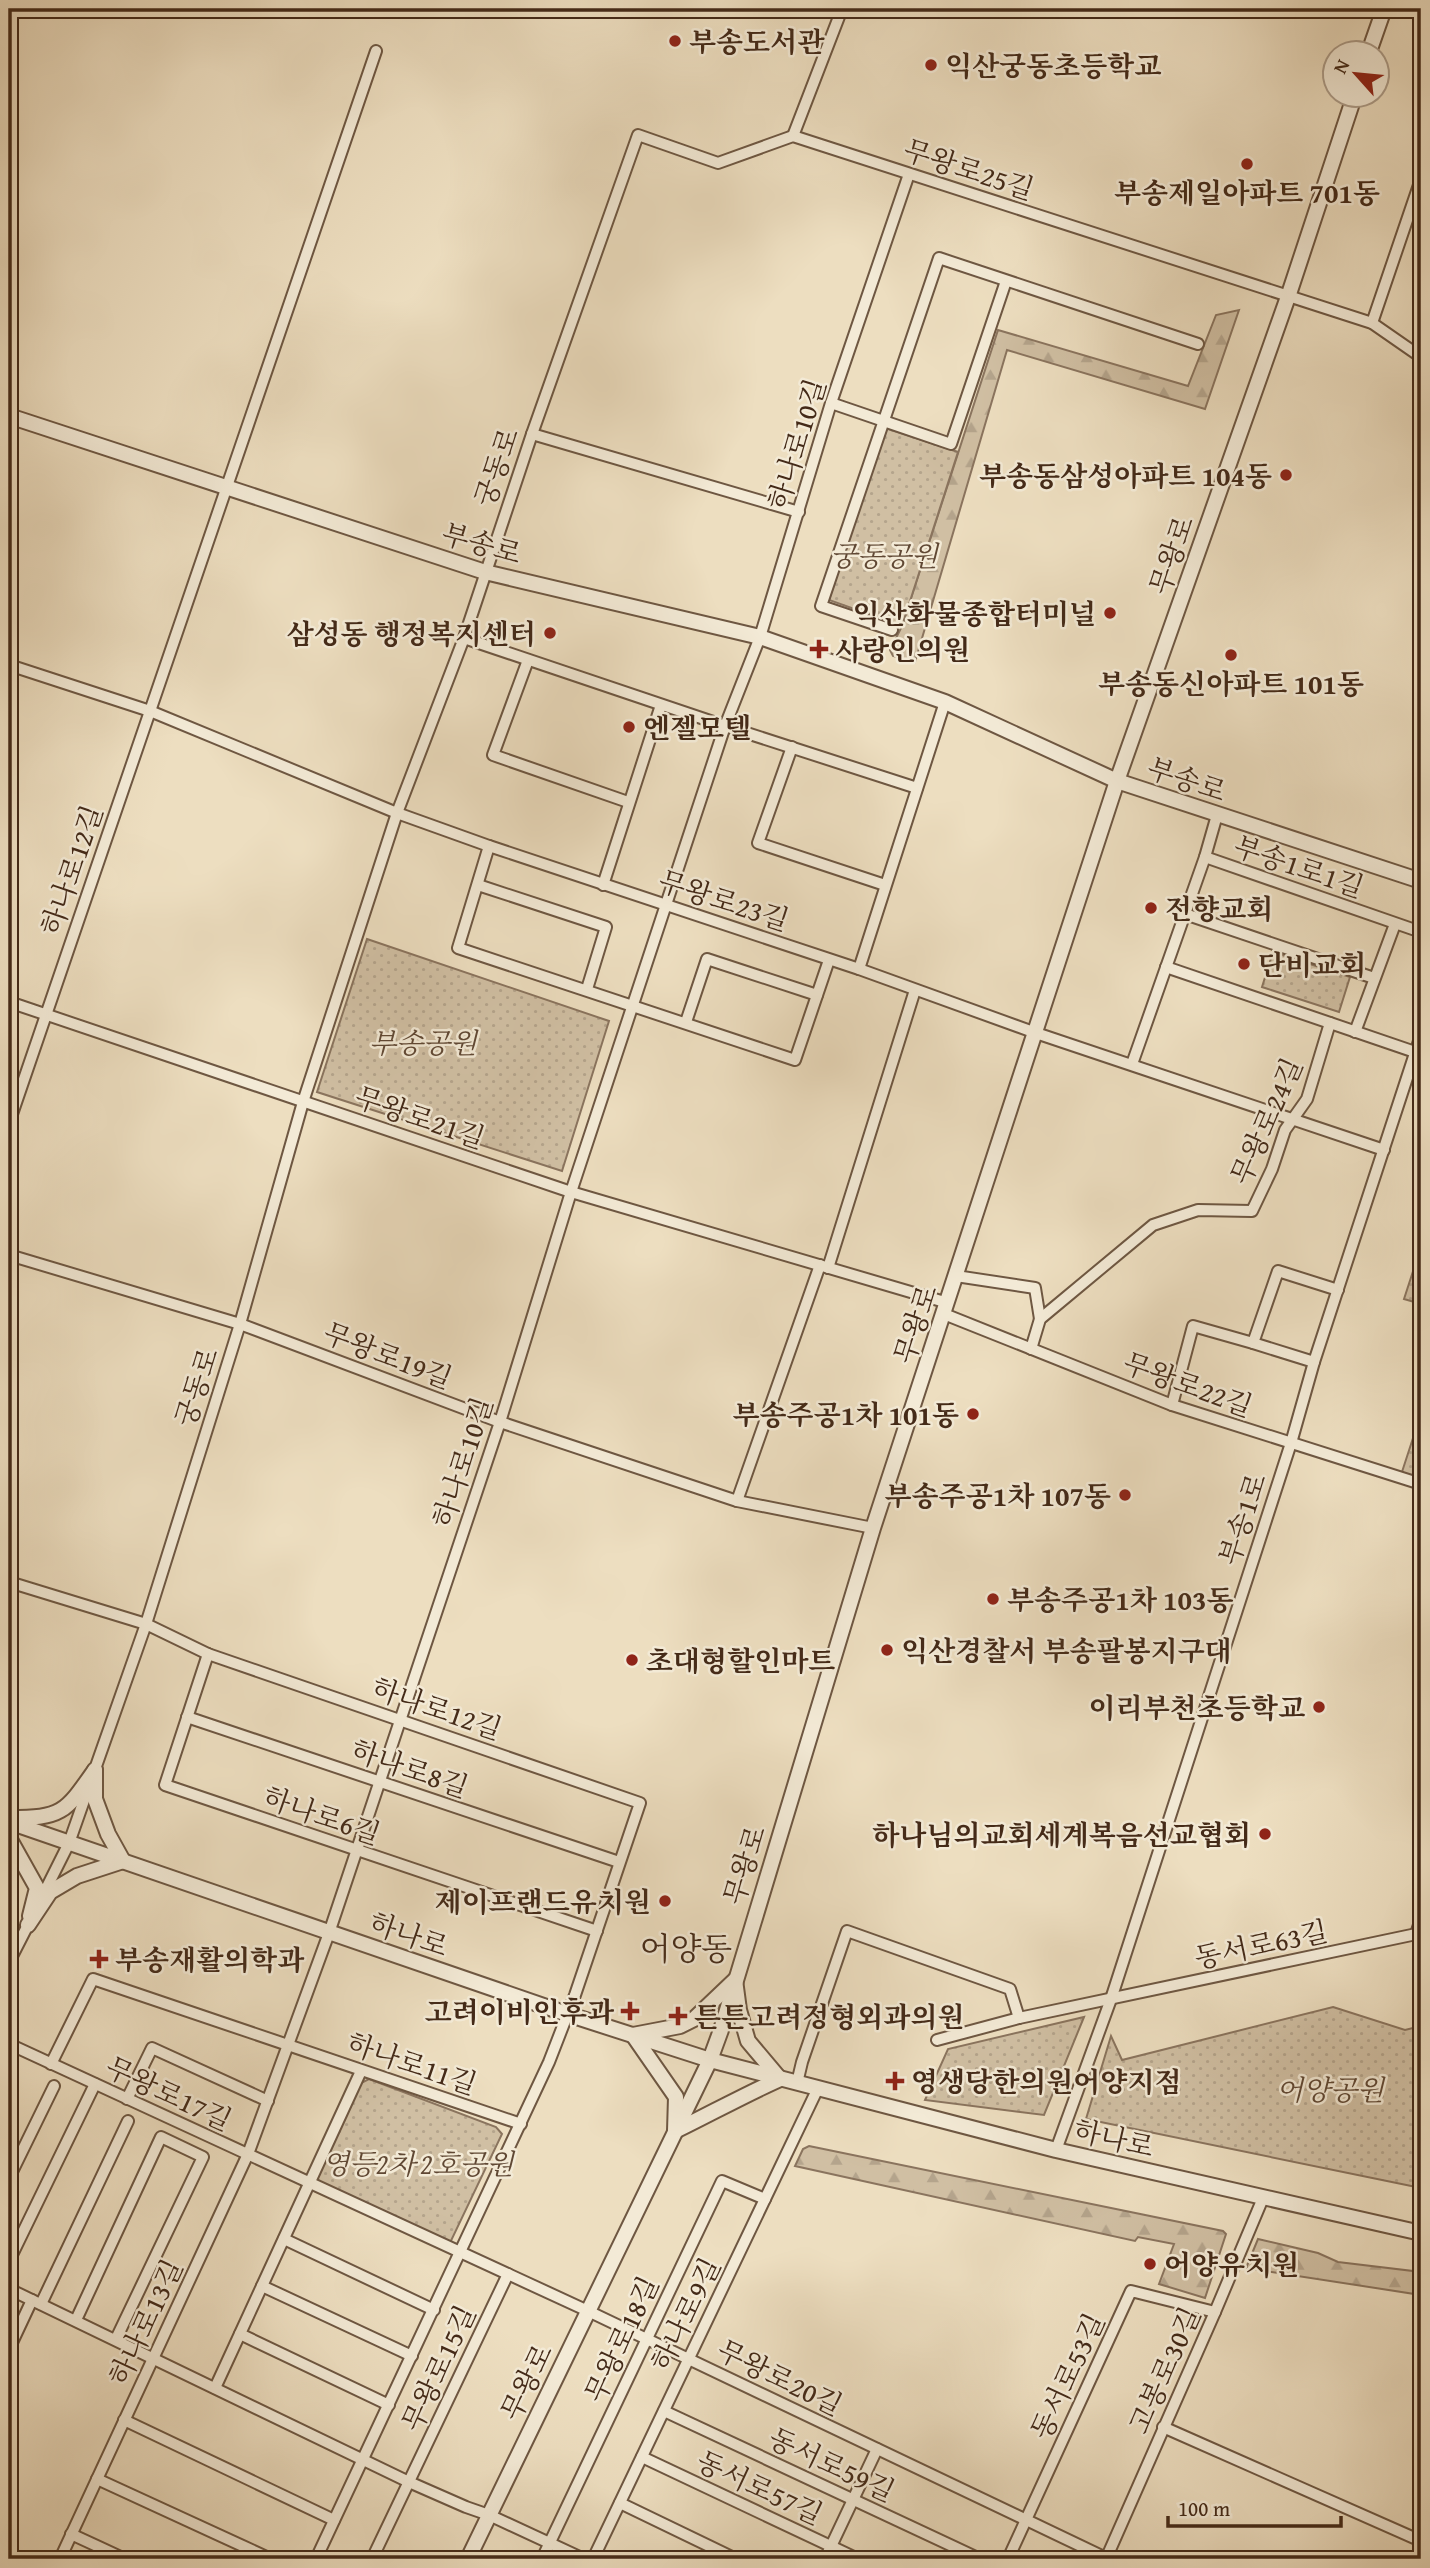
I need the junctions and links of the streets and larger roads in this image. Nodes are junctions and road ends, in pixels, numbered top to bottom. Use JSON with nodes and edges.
{"nodes":[{"id":1,"x":842,"y":9,"type":"edge"},
{"id":2,"x":1384,"y":9,"type":"edge"},
{"id":3,"x":1374,"y":38,"type":"edge"},
{"id":4,"x":376,"y":51,"type":"dead end"},
{"id":5,"x":1350,"y":108,"type":"edge"},
{"id":6,"x":793,"y":136,"type":"junction"},
{"id":7,"x":909,"y":174,"type":"junction"},
{"id":8,"x":1421,"y":180,"type":"edge"},
{"id":9,"x":1006,"y":281,"type":"junction"},
{"id":10,"x":1289,"y":294,"type":"junction"},
{"id":11,"x":1372,"y":323,"type":"junction"},
{"id":12,"x":1199,"y":344,"type":"dead end"},
{"id":13,"x":1421,"y":357,"type":"edge"},
{"id":14,"x":831,"y":403,"type":"junction"},
{"id":15,"x":9,"y":416,"type":"edge"},
{"id":16,"x":884,"y":421,"type":"junction"},
{"id":17,"x":531,"y":434,"type":"junction"},
{"id":18,"x":226,"y":488,"type":"junction"},
{"id":19,"x":799,"y":512,"type":"junction"},
{"id":20,"x":485,"y":572,"type":"junction"},
{"id":21,"x":892,"y":630,"type":"dead end"},
{"id":22,"x":760,"y":637,"type":"junction"},
{"id":23,"x":464,"y":638,"type":"junction"},
{"id":24,"x":528,"y":660,"type":"junction"},
{"id":25,"x":9,"y":665,"type":"edge"},
{"id":26,"x":945,"y":702,"type":"junction"},
{"id":27,"x":662,"y":705,"type":"junction"},
{"id":28,"x":150,"y":711,"type":"junction"},
{"id":29,"x":725,"y":726,"type":"junction"},
{"id":30,"x":792,"y":747,"type":"junction"},
{"id":31,"x":1117,"y":781,"type":"junction"},
{"id":32,"x":917,"y":788,"type":"junction"},
{"id":33,"x":628,"y":802,"type":"junction"},
{"id":34,"x":397,"y":813,"type":"junction"},
{"id":35,"x":1217,"y":815,"type":"junction"},
{"id":36,"x":489,"y":846,"type":"junction"},
{"id":37,"x":1205,"y":858,"type":"junction"},
{"id":38,"x":1421,"y":881,"type":"edge"},
{"id":39,"x":478,"y":885,"type":"junction"},
{"id":40,"x":603,"y":885,"type":"junction"},
{"id":41,"x":885,"y":885,"type":"junction"},
{"id":42,"x":666,"y":905,"type":"junction"},
{"id":43,"x":1185,"y":914,"type":"junction"},
{"id":44,"x":1395,"y":924,"type":"junction"},
{"id":45,"x":1421,"y":932,"type":"edge"},
{"id":46,"x":830,"y":960,"type":"junction"},
{"id":47,"x":1166,"y":967,"type":"junction"},
{"id":48,"x":859,"y":969,"type":"junction"},
{"id":49,"x":1374,"y":978,"type":"junction"},
{"id":50,"x":587,"y":989,"type":"junction"},
{"id":51,"x":915,"y":990,"type":"junction"},
{"id":52,"x":817,"y":995,"type":"junction"},
{"id":53,"x":9,"y":1002,"type":"edge"},
{"id":54,"x":633,"y":1005,"type":"junction"},
{"id":55,"x":45,"y":1014,"type":"junction"},
{"id":56,"x":686,"y":1022,"type":"junction"},
{"id":57,"x":1330,"y":1023,"type":"junction"},
{"id":58,"x":1355,"y":1032,"type":"junction"},
{"id":59,"x":1036,"y":1033,"type":"junction"},
{"id":60,"x":1421,"y":1035,"type":"edge"},
{"id":61,"x":1418,"y":1053,"type":"edge"},
{"id":62,"x":1132,"y":1064,"type":"junction"},
{"id":63,"x":303,"y":1102,"type":"junction"},
{"id":64,"x":1293,"y":1119,"type":"junction"},
{"id":65,"x":9,"y":1123,"type":"edge"},
{"id":66,"x":1384,"y":1150,"type":"junction"},
{"id":67,"x":571,"y":1192,"type":"junction"},
{"id":68,"x":9,"y":1255,"type":"edge"},
{"id":69,"x":824,"y":1266,"type":"junction"},
{"id":70,"x":956,"y":1276,"type":"junction"},
{"id":71,"x":1338,"y":1290,"type":"junction"},
{"id":72,"x":946,"y":1308,"type":"junction"},
{"id":73,"x":1040,"y":1319,"type":"junction"},
{"id":74,"x":240,"y":1324,"type":"junction"},
{"id":75,"x":1253,"y":1343,"type":"junction"},
{"id":76,"x":1031,"y":1349,"type":"junction"},
{"id":77,"x":1314,"y":1362,"type":"junction"},
{"id":78,"x":1172,"y":1405,"type":"junction"},
{"id":79,"x":500,"y":1422,"type":"junction"},
{"id":80,"x":1291,"y":1443,"type":"junction"},
{"id":81,"x":1421,"y":1484,"type":"edge"},
{"id":82,"x":737,"y":1501,"type":"junction"},
{"id":83,"x":873,"y":1528,"type":"junction"},
{"id":84,"x":9,"y":1582,"type":"edge"},
{"id":85,"x":146,"y":1624,"type":"junction"},
{"id":86,"x":208,"y":1654,"type":"junction"},
{"id":87,"x":187,"y":1717,"type":"junction"},
{"id":88,"x":401,"y":1719,"type":"junction"},
{"id":89,"x":94,"y":1770,"type":"junction"},
{"id":90,"x":380,"y":1782,"type":"junction"},
{"id":91,"x":9,"y":1820,"type":"edge"},
{"id":92,"x":9,"y":1838,"type":"edge"},
{"id":93,"x":69,"y":1843,"type":"junction"},
{"id":94,"x":357,"y":1851,"type":"junction"},
{"id":95,"x":123,"y":1861,"type":"junction"},
{"id":96,"x":619,"y":1862,"type":"junction"},
{"id":97,"x":1421,"y":1919,"type":"edge"},
{"id":98,"x":28,"y":1925,"type":"junction"},
{"id":99,"x":597,"y":1931,"type":"junction"},
{"id":100,"x":330,"y":1933,"type":"junction"},
{"id":101,"x":1419,"y":1933,"type":"edge"},
{"id":102,"x":9,"y":1962,"type":"edge"},
{"id":103,"x":735,"y":1980,"type":"junction"},
{"id":104,"x":1111,"y":1999,"type":"junction"},
{"id":105,"x":567,"y":2014,"type":"junction"},
{"id":106,"x":1019,"y":2018,"type":"junction"},
{"id":107,"x":633,"y":2035,"type":"junction"},
{"id":108,"x":937,"y":2040,"type":"dead end"},
{"id":109,"x":9,"y":2044,"type":"edge"},
{"id":110,"x":289,"y":2044,"type":"junction"},
{"id":111,"x":710,"y":2060,"type":"junction"},
{"id":112,"x":51,"y":2064,"type":"junction"},
{"id":113,"x":361,"y":2071,"type":"junction"},
{"id":114,"x":780,"y":2079,"type":"junction"},
{"id":115,"x":797,"y":2082,"type":"junction"},
{"id":116,"x":95,"y":2084,"type":"junction"},
{"id":117,"x":54,"y":2086,"type":"dead end"},
{"id":118,"x":818,"y":2088,"type":"junction"},
{"id":119,"x":127,"y":2099,"type":"junction"},
{"id":120,"x":268,"y":2101,"type":"junction"},
{"id":121,"x":128,"y":2121,"type":"dead end"},
{"id":122,"x":521,"y":2124,"type":"junction"},
{"id":123,"x":675,"y":2131,"type":"junction"},
{"id":124,"x":1056,"y":2151,"type":"junction"},
{"id":125,"x":248,"y":2154,"type":"junction"},
{"id":126,"x":9,"y":2178,"type":"edge"},
{"id":127,"x":310,"y":2183,"type":"junction"},
{"id":128,"x":1263,"y":2198,"type":"junction"},
{"id":129,"x":765,"y":2199,"type":"junction"},
{"id":130,"x":1421,"y":2233,"type":"edge"},
{"id":131,"x":284,"y":2239,"type":"junction"},
{"id":132,"x":461,"y":2252,"type":"junction"},
{"id":133,"x":9,"y":2261,"type":"edge"},
{"id":134,"x":508,"y":2274,"type":"junction"},
{"id":135,"x":262,"y":2286,"type":"junction"},
{"id":136,"x":9,"y":2289,"type":"edge"},
{"id":137,"x":37,"y":2302,"type":"junction"},
{"id":138,"x":433,"y":2310,"type":"junction"},
{"id":139,"x":588,"y":2311,"type":"junction"},
{"id":140,"x":1215,"y":2312,"type":"junction"},
{"id":141,"x":76,"y":2320,"type":"junction"},
{"id":142,"x":240,"y":2334,"type":"junction"},
{"id":143,"x":116,"y":2339,"type":"junction"},
{"id":144,"x":646,"y":2339,"type":"junction"},
{"id":145,"x":9,"y":2349,"type":"edge"},
{"id":146,"x":412,"y":2356,"type":"junction"},
{"id":147,"x":153,"y":2358,"type":"junction"},
{"id":148,"x":689,"y":2359,"type":"junction"},
{"id":149,"x":215,"y":2388,"type":"junction"},
{"id":150,"x":389,"y":2404,"type":"junction"},
{"id":151,"x":664,"y":2411,"type":"junction"},
{"id":152,"x":124,"y":2420,"type":"junction"},
{"id":153,"x":1163,"y":2427,"type":"junction"},
{"id":154,"x":877,"y":2449,"type":"junction"},
{"id":155,"x":642,"y":2457,"type":"junction"},
{"id":156,"x":363,"y":2459,"type":"junction"},
{"id":157,"x":97,"y":2479,"type":"junction"},
{"id":158,"x":410,"y":2482,"type":"junction"},
{"id":159,"x":853,"y":2498,"type":"junction"},
{"id":160,"x":620,"y":2503,"type":"junction"},
{"id":161,"x":489,"y":2515,"type":"junction"},
{"id":162,"x":334,"y":2520,"type":"junction"},
{"id":163,"x":1025,"y":2520,"type":"junction"},
{"id":164,"x":71,"y":2534,"type":"junction"},
{"id":165,"x":1421,"y":2541,"type":"edge"},
{"id":166,"x":549,"y":2544,"type":"junction"},
{"id":167,"x":831,"y":2546,"type":"junction"},
{"id":168,"x":60,"y":2559,"type":"edge"},
{"id":169,"x":125,"y":2559,"type":"edge"},
{"id":170,"x":271,"y":2559,"type":"edge"},
{"id":171,"x":316,"y":2559,"type":"edge"},
{"id":172,"x":372,"y":2559,"type":"edge"},
{"id":173,"x":468,"y":2559,"type":"edge"},
{"id":174,"x":542,"y":2559,"type":"edge"},
{"id":175,"x":584,"y":2559,"type":"edge"},
{"id":176,"x":593,"y":2559,"type":"edge"},
{"id":177,"x":736,"y":2559,"type":"edge"},
{"id":178,"x":825,"y":2559,"type":"edge"},
{"id":179,"x":858,"y":2559,"type":"edge"},
{"id":180,"x":980,"y":2559,"type":"edge"},
{"id":181,"x":1008,"y":2559,"type":"edge"},
{"id":182,"x":1106,"y":2559,"type":"edge"}],
"edges":[{"from":1,"to":6,"type":"street"},
{"from":2,"to":3,"type":"street"},
{"from":4,"to":18,"type":"street","name":"하나로12길"},
{"from":5,"to":10,"type":"street","name":"무왕로"},
{"from":6,"to":7,"type":"street","name":"무왕로25길"},
{"from":6,"to":17,"type":"street","name":"궁동로"},
{"from":7,"to":10,"type":"street","name":"무왕로25길"},
{"from":7,"to":14,"type":"street","name":"하나로10길"},
{"from":8,"to":11,"type":"street"},
{"from":9,"to":12,"type":"street"},
{"from":9,"to":16,"type":"street"},
{"from":9,"to":16,"type":"street"},
{"from":10,"to":11,"type":"street","name":"무왕로25길"},
{"from":10,"to":31,"type":"street","name":"무왕로"},
{"from":11,"to":13,"type":"street","name":"무왕로25길"},
{"from":14,"to":16,"type":"street"},
{"from":14,"to":19,"type":"street","name":"하나로10길"},
{"from":15,"to":18,"type":"street","name":"부송로"},
{"from":16,"to":21,"type":"street"},
{"from":17,"to":19,"type":"street"},
{"from":17,"to":20,"type":"street","name":"궁동로"},
{"from":18,"to":20,"type":"street","name":"부송로"},
{"from":18,"to":28,"type":"street","name":"하나로12길"},
{"from":19,"to":22,"type":"street","name":"하나로10길"},
{"from":20,"to":22,"type":"street","name":"부송로"},
{"from":20,"to":23,"type":"street","name":"궁동로"},
{"from":22,"to":26,"type":"street","name":"부송로"},
{"from":22,"to":29,"type":"street","name":"하나로10길"},
{"from":23,"to":24,"type":"street"},
{"from":23,"to":34,"type":"street","name":"궁동로"},
{"from":24,"to":27,"type":"street"},
{"from":24,"to":33,"type":"street"},
{"from":25,"to":28,"type":"street"},
{"from":26,"to":31,"type":"street","name":"부송로"},
{"from":26,"to":32,"type":"street"},
{"from":27,"to":29,"type":"street"},
{"from":27,"to":33,"type":"street"},
{"from":28,"to":34,"type":"street"},
{"from":28,"to":55,"type":"street","name":"하나로12길"},
{"from":29,"to":30,"type":"street"},
{"from":29,"to":42,"type":"street","name":"하나로10길"},
{"from":30,"to":32,"type":"street"},
{"from":30,"to":41,"type":"street"},
{"from":31,"to":35,"type":"street","name":"부송로"},
{"from":31,"to":59,"type":"street","name":"무왕로"},
{"from":32,"to":41,"type":"street"},
{"from":33,"to":40,"type":"street"},
{"from":34,"to":36,"type":"street","name":"무왕로23길"},
{"from":34,"to":63,"type":"street","name":"궁동로"},
{"from":35,"to":37,"type":"street"},
{"from":35,"to":38,"type":"street","name":"부송로"},
{"from":36,"to":39,"type":"street"},
{"from":36,"to":40,"type":"street","name":"무왕로23길"},
{"from":37,"to":43,"type":"street","name":"부송1로1길"},
{"from":37,"to":44,"type":"street","name":"부송1로1길"},
{"from":39,"to":50,"type":"street"},
{"from":39,"to":50,"type":"street"},
{"from":40,"to":42,"type":"street","name":"무왕로23길"},
{"from":41,"to":48,"type":"street"},
{"from":42,"to":46,"type":"street","name":"무왕로23길"},
{"from":42,"to":54,"type":"street","name":"하나로10길"},
{"from":43,"to":47,"type":"street","name":"부송1로1길"},
{"from":43,"to":49,"type":"street"},
{"from":44,"to":45,"type":"street","name":"부송1로1길"},
{"from":44,"to":49,"type":"street"},
{"from":46,"to":48,"type":"street","name":"무왕로23길"},
{"from":46,"to":52,"type":"street"},
{"from":47,"to":57,"type":"street"},
{"from":47,"to":62,"type":"street","name":"부송1로1길"},
{"from":48,"to":51,"type":"street","name":"무왕로23길"},
{"from":49,"to":58,"type":"street"},
{"from":50,"to":54,"type":"street"},
{"from":51,"to":59,"type":"street","name":"무왕로23길"},
{"from":51,"to":69,"type":"street"},
{"from":52,"to":56,"type":"street"},
{"from":52,"to":56,"type":"street"},
{"from":53,"to":55,"type":"street","name":"무왕로21길"},
{"from":54,"to":56,"type":"street"},
{"from":54,"to":67,"type":"street","name":"하나로10길"},
{"from":55,"to":63,"type":"street","name":"무왕로21길"},
{"from":55,"to":65,"type":"street","name":"하나로12길"},
{"from":57,"to":58,"type":"street"},
{"from":57,"to":64,"type":"street","name":"무왕로24길"},
{"from":58,"to":61,"type":"street"},
{"from":59,"to":62,"type":"street"},
{"from":59,"to":70,"type":"street","name":"무왕로"},
{"from":60,"to":61,"type":"street","name":"부송1로"},
{"from":61,"to":66,"type":"street","name":"부송1로"},
{"from":62,"to":64,"type":"street"},
{"from":63,"to":67,"type":"street","name":"무왕로21길"},
{"from":63,"to":74,"type":"street","name":"궁동로"},
{"from":64,"to":66,"type":"street"},
{"from":64,"to":73,"type":"street","name":"무왕로24길"},
{"from":66,"to":71,"type":"street","name":"부송1로"},
{"from":67,"to":69,"type":"street","name":"무왕로21길"},
{"from":67,"to":79,"type":"street","name":"하나로10길"},
{"from":68,"to":74,"type":"street","name":"무왕로19길"},
{"from":69,"to":72,"type":"street","name":"무왕로21길"},
{"from":69,"to":82,"type":"street"},
{"from":70,"to":72,"type":"street","name":"무왕로"},
{"from":70,"to":73,"type":"street","name":"무왕로"},
{"from":71,"to":75,"type":"street"},
{"from":71,"to":77,"type":"street","name":"부송1로"},
{"from":72,"to":76,"type":"street","name":"무왕로22길"},
{"from":72,"to":83,"type":"street","name":"무왕로"},
{"from":73,"to":76,"type":"street"},
{"from":74,"to":79,"type":"street","name":"무왕로19길"},
{"from":74,"to":85,"type":"street","name":"궁동로"},
{"from":75,"to":77,"type":"street"},
{"from":75,"to":78,"type":"street"},
{"from":76,"to":78,"type":"street","name":"무왕로22길"},
{"from":77,"to":80,"type":"street","name":"부송1로"},
{"from":78,"to":80,"type":"street","name":"무왕로22길"},
{"from":79,"to":82,"type":"street","name":"무왕로19길"},
{"from":79,"to":88,"type":"street","name":"하나로10길"},
{"from":80,"to":81,"type":"street","name":"무왕로22길"},
{"from":80,"to":104,"type":"street","name":"부송1로"},
{"from":82,"to":83,"type":"street","name":"무왕로19길"},
{"from":83,"to":103,"type":"street","name":"무왕로"},
{"from":84,"to":85,"type":"street","name":"하나로12길"},
{"from":85,"to":86,"type":"street","name":"하나로12길"},
{"from":85,"to":89,"type":"street","name":"궁동로"},
{"from":86,"to":87,"type":"street","name":"하나로6길"},
{"from":86,"to":88,"type":"street","name":"하나로12길"},
{"from":87,"to":90,"type":"street","name":"하나로8길"},
{"from":87,"to":94,"type":"street","name":"하나로6길"},
{"from":88,"to":90,"type":"street","name":"하나로10길"},
{"from":88,"to":96,"type":"street","name":"하나로12길"},
{"from":89,"to":91,"type":"street"},
{"from":89,"to":93,"type":"street","name":"궁동로"},
{"from":89,"to":95,"type":"street"},
{"from":90,"to":94,"type":"street","name":"하나로10길"},
{"from":90,"to":96,"type":"street","name":"하나로8길"},
{"from":91,"to":93,"type":"street","name":"하나로"},
{"from":92,"to":98,"type":"street"},
{"from":93,"to":95,"type":"street","name":"하나로"},
{"from":93,"to":98,"type":"street","name":"궁동로"},
{"from":94,"to":99,"type":"street","name":"하나로6길"},
{"from":94,"to":100,"type":"street","name":"하나로10길"},
{"from":95,"to":98,"type":"street"},
{"from":95,"to":100,"type":"street","name":"하나로"},
{"from":96,"to":99,"type":"street","name":"하나로12길"},
{"from":97,"to":101,"type":"street"},
{"from":98,"to":102,"type":"street","name":"궁동로"},
{"from":99,"to":105,"type":"street","name":"하나로12길"},
{"from":100,"to":105,"type":"street","name":"하나로"},
{"from":100,"to":110,"type":"street","name":"하나로13길"},
{"from":101,"to":104,"type":"street","name":"동서로63길"},
{"from":103,"to":107,"type":"street"},
{"from":103,"to":111,"type":"street","name":"무왕로"},
{"from":103,"to":114,"type":"street"},
{"from":104,"to":106,"type":"street"},
{"from":104,"to":124,"type":"street","name":"부송1로"},
{"from":105,"to":107,"type":"street","name":"하나로"},
{"from":105,"to":122,"type":"street"},
{"from":106,"to":108,"type":"street"},
{"from":106,"to":115,"type":"street"},
{"from":107,"to":111,"type":"street","name":"하나로"},
{"from":107,"to":123,"type":"street"},
{"from":109,"to":112,"type":"street","name":"무왕로17길"},
{"from":110,"to":112,"type":"street"},
{"from":110,"to":113,"type":"street","name":"하나로11길"},
{"from":110,"to":120,"type":"street","name":"하나로13길"},
{"from":111,"to":114,"type":"street","name":"하나로"},
{"from":111,"to":123,"type":"street","name":"무왕로"},
{"from":112,"to":116,"type":"street","name":"무왕로17길"},
{"from":113,"to":122,"type":"street","name":"하나로11길"},
{"from":113,"to":127,"type":"street"},
{"from":114,"to":115,"type":"street","name":"하나로"},
{"from":114,"to":123,"type":"street"},
{"from":115,"to":118,"type":"street","name":"하나로"},
{"from":116,"to":119,"type":"street","name":"무왕로17길"},
{"from":116,"to":133,"type":"street"},
{"from":117,"to":126,"type":"street"},
{"from":118,"to":124,"type":"street","name":"하나로"},
{"from":118,"to":129,"type":"street","name":"하나로9길"},
{"from":119,"to":120,"type":"street"},
{"from":119,"to":125,"type":"street","name":"무왕로17길"},
{"from":120,"to":125,"type":"street","name":"하나로13길"},
{"from":121,"to":137,"type":"street"},
{"from":122,"to":132,"type":"street"},
{"from":123,"to":139,"type":"street","name":"무왕로"},
{"from":124,"to":128,"type":"street","name":"하나로"},
{"from":125,"to":127,"type":"street","name":"무왕로17길"},
{"from":125,"to":147,"type":"street","name":"하나로13길"},
{"from":127,"to":131,"type":"street"},
{"from":127,"to":132,"type":"street","name":"무왕로17길"},
{"from":128,"to":130,"type":"street","name":"하나로"},
{"from":128,"to":140,"type":"street","name":"고봉로30길"},
{"from":129,"to":144,"type":"street","name":"무왕로18길"},
{"from":129,"to":148,"type":"street","name":"하나로9길"},
{"from":131,"to":135,"type":"street"},
{"from":131,"to":138,"type":"street"},
{"from":132,"to":134,"type":"street","name":"무왕로17길"},
{"from":132,"to":138,"type":"street"},
{"from":134,"to":139,"type":"street","name":"무왕로17길"},
{"from":134,"to":158,"type":"street","name":"무왕로15길"},
{"from":135,"to":142,"type":"street"},
{"from":135,"to":146,"type":"street"},
{"from":136,"to":137,"type":"street"},
{"from":137,"to":141,"type":"street"},
{"from":137,"to":145,"type":"street"},
{"from":138,"to":146,"type":"street"},
{"from":139,"to":144,"type":"street","name":"무왕로20길"},
{"from":139,"to":161,"type":"street","name":"무왕로"},
{"from":140,"to":153,"type":"street","name":"고봉로30길"},
{"from":140,"to":163,"type":"street","name":"동서로53길"},
{"from":141,"to":143,"type":"street"},
{"from":141,"to":143,"type":"street"},
{"from":142,"to":149,"type":"street"},
{"from":142,"to":150,"type":"street"},
{"from":143,"to":147,"type":"street"},
{"from":144,"to":148,"type":"street","name":"무왕로20길"},
{"from":144,"to":166,"type":"street","name":"무왕로18길"},
{"from":146,"to":150,"type":"street"},
{"from":147,"to":149,"type":"street"},
{"from":147,"to":152,"type":"street","name":"하나로13길"},
{"from":148,"to":151,"type":"street","name":"하나로9길"},
{"from":148,"to":154,"type":"street","name":"무왕로20길"},
{"from":149,"to":156,"type":"street"},
{"from":150,"to":156,"type":"street"},
{"from":151,"to":155,"type":"street","name":"하나로9길"},
{"from":151,"to":159,"type":"street","name":"동서로59길"},
{"from":152,"to":157,"type":"street","name":"하나로13길"},
{"from":152,"to":162,"type":"street"},
{"from":153,"to":165,"type":"street"},
{"from":153,"to":182,"type":"street","name":"고봉로30길"},
{"from":154,"to":159,"type":"street"},
{"from":154,"to":163,"type":"street","name":"무왕로20길"},
{"from":155,"to":160,"type":"street","name":"하나로9길"},
{"from":155,"to":167,"type":"street","name":"동서로57길"},
{"from":156,"to":158,"type":"street"},
{"from":156,"to":162,"type":"street"},
{"from":157,"to":164,"type":"street","name":"하나로13길"},
{"from":157,"to":170,"type":"street"},
{"from":158,"to":161,"type":"street"},
{"from":158,"to":172,"type":"street","name":"무왕로15길"},
{"from":159,"to":167,"type":"street"},
{"from":159,"to":180,"type":"street","name":"동서로59길"},
{"from":160,"to":176,"type":"street","name":"하나로9길"},
{"from":160,"to":177,"type":"street"},
{"from":161,"to":166,"type":"street"},
{"from":161,"to":173,"type":"street","name":"무왕로"},
{"from":162,"to":171,"type":"street"},
{"from":163,"to":181,"type":"street","name":"동서로53길"},
{"from":163,"to":182,"type":"street","name":"무왕로20길"},
{"from":164,"to":168,"type":"street","name":"하나로13길"},
{"from":164,"to":169,"type":"street"},
{"from":166,"to":174,"type":"street","name":"무왕로18길"},
{"from":166,"to":175,"type":"street"},
{"from":167,"to":178,"type":"street"},
{"from":167,"to":179,"type":"street","name":"동서로57길"}]}
